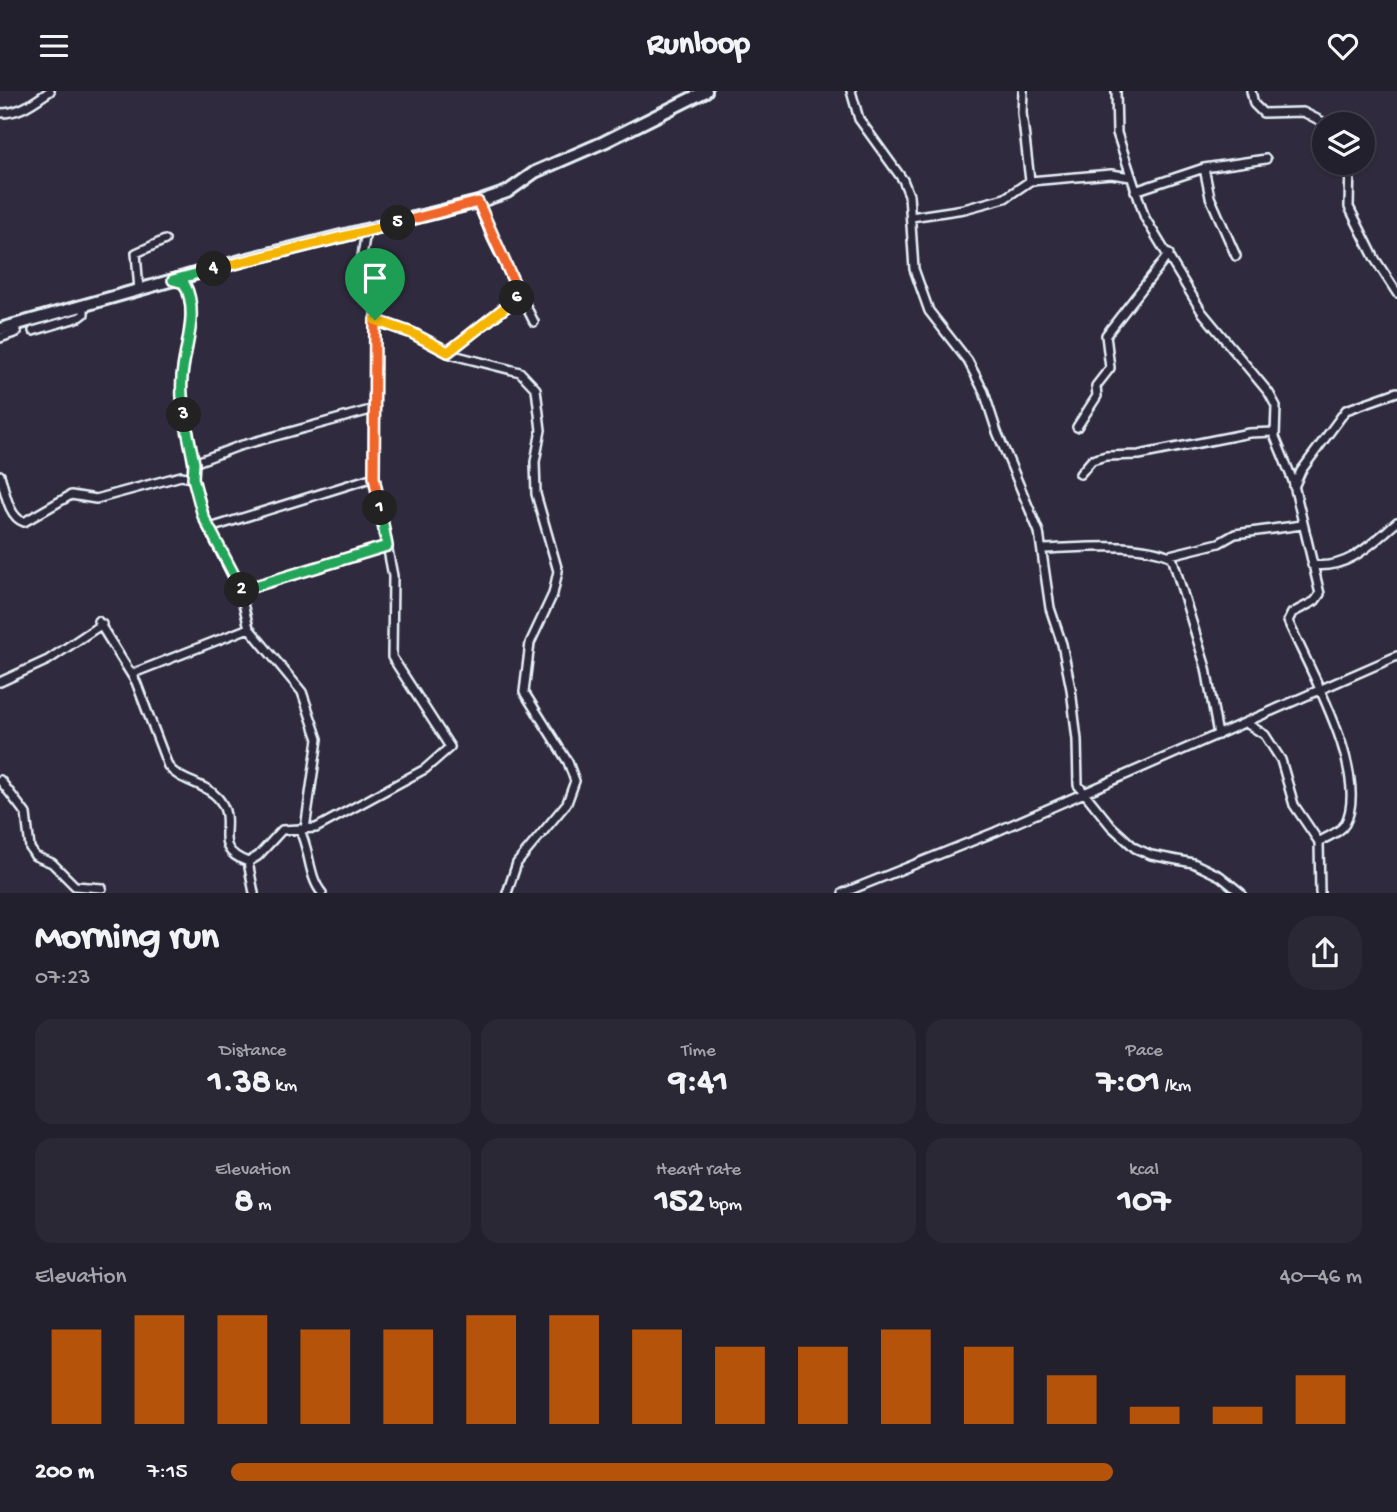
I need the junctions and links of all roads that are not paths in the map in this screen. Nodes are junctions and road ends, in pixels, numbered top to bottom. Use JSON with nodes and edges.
{"nodes":[{"id":1,"x":50,"y":91,"type":"edge"},
{"id":2,"x":706,"y":91,"type":"edge"},
{"id":3,"x":850,"y":91,"type":"edge"},
{"id":4,"x":1023,"y":91,"type":"edge"},
{"id":5,"x":1116,"y":91,"type":"edge"},
{"id":6,"x":1251,"y":91,"type":"edge"},
{"id":7,"x":0,"y":113,"type":"edge"},
{"id":8,"x":1312,"y":114,"type":"edge"},
{"id":9,"x":1266,"y":159,"type":"dead end"},
{"id":10,"x":1204,"y":168,"type":"junction"},
{"id":11,"x":1350,"y":175,"type":"edge"},
{"id":12,"x":1130,"y":177,"type":"junction"},
{"id":13,"x":1030,"y":181,"type":"junction"},
{"id":14,"x":1135,"y":191,"type":"junction"},
{"id":15,"x":478,"y":202,"type":"junction"},
{"id":16,"x":911,"y":217,"type":"junction"},
{"id":17,"x":366,"y":231,"type":"junction"},
{"id":18,"x":165,"y":240,"type":"dead end"},
{"id":19,"x":1169,"y":254,"type":"junction"},
{"id":20,"x":1236,"y":256,"type":"dead end"},
{"id":21,"x":173,"y":280,"type":"junction"},
{"id":22,"x":139,"y":291,"type":"junction"},
{"id":23,"x":1397,"y":293,"type":"edge"},
{"id":24,"x":520,"y":296,"type":"junction"},
{"id":25,"x":84,"y":305,"type":"junction"},
{"id":26,"x":375,"y":320,"type":"junction"},
{"id":27,"x":534,"y":322,"type":"dead end"},
{"id":28,"x":0,"y":329,"type":"edge"},
{"id":29,"x":33,"y":331,"type":"dead end"},
{"id":30,"x":17,"y":332,"type":"dead end"},
{"id":31,"x":0,"y":338,"type":"edge"},
{"id":32,"x":448,"y":352,"type":"junction"},
{"id":33,"x":1397,"y":392,"type":"edge"},
{"id":34,"x":374,"y":409,"type":"junction"},
{"id":35,"x":1077,"y":426,"type":"dead end"},
{"id":36,"x":1274,"y":432,"type":"junction"},
{"id":37,"x":194,"y":463,"type":"junction"},
{"id":38,"x":1080,"y":474,"type":"dead end"},
{"id":39,"x":0,"y":475,"type":"edge"},
{"id":40,"x":374,"y":477,"type":"junction"},
{"id":41,"x":193,"y":478,"type":"junction"},
{"id":42,"x":1294,"y":488,"type":"junction"},
{"id":43,"x":1397,"y":522,"type":"edge"},
{"id":44,"x":1302,"y":525,"type":"junction"},
{"id":45,"x":210,"y":528,"type":"junction"},
{"id":46,"x":387,"y":546,"type":"junction"},
{"id":47,"x":1043,"y":549,"type":"junction"},
{"id":48,"x":1170,"y":555,"type":"junction"},
{"id":49,"x":1312,"y":565,"type":"junction"},
{"id":50,"x":240,"y":591,"type":"junction"},
{"id":51,"x":249,"y":628,"type":"junction"},
{"id":52,"x":1397,"y":656,"type":"edge"},
{"id":53,"x":131,"y":674,"type":"junction"},
{"id":54,"x":0,"y":683,"type":"edge"},
{"id":55,"x":1320,"y":690,"type":"junction"},
{"id":56,"x":1245,"y":723,"type":"junction"},
{"id":57,"x":1218,"y":735,"type":"junction"},
{"id":58,"x":0,"y":780,"type":"edge"},
{"id":59,"x":1083,"y":793,"type":"junction"},
{"id":60,"x":302,"y":829,"type":"junction"},
{"id":61,"x":1319,"y":842,"type":"junction"},
{"id":62,"x":248,"y":862,"type":"junction"},
{"id":63,"x":102,"y":888,"type":"dead end"},
{"id":64,"x":254,"y":893,"type":"edge"},
{"id":65,"x":322,"y":893,"type":"edge"},
{"id":66,"x":507,"y":893,"type":"edge"},
{"id":67,"x":843,"y":893,"type":"edge"},
{"id":68,"x":1241,"y":893,"type":"edge"},
{"id":69,"x":1320,"y":893,"type":"edge"}],
"edges":[{"from":1,"to":7,"type":"street"},
{"from":2,"to":15,"type":"main road"},
{"from":3,"to":16,"type":"street"},
{"from":4,"to":13,"type":"street"},
{"from":5,"to":12,"type":"street"},
{"from":6,"to":8,"type":"street"},
{"from":9,"to":10,"type":"street"},
{"from":10,"to":14,"type":"street"},
{"from":10,"to":20,"type":"street"},
{"from":11,"to":23,"type":"street"},
{"from":12,"to":13,"type":"street"},
{"from":12,"to":14,"type":"street"},
{"from":13,"to":16,"type":"street"},
{"from":14,"to":19,"type":"street"},
{"from":15,"to":17,"type":"main road"},
{"from":15,"to":24,"type":"street"},
{"from":16,"to":47,"type":"street"},
{"from":17,"to":21,"type":"main road"},
{"from":17,"to":26,"type":"street"},
{"from":18,"to":22,"type":"street"},
{"from":19,"to":35,"type":"street"},
{"from":19,"to":36,"type":"street"},
{"from":21,"to":22,"type":"main road"},
{"from":21,"to":37,"type":"street"},
{"from":22,"to":25,"type":"main road"},
{"from":24,"to":27,"type":"street"},
{"from":24,"to":32,"type":"street"},
{"from":25,"to":28,"type":"main road"},
{"from":25,"to":29,"type":"street"},
{"from":26,"to":32,"type":"street"},
{"from":26,"to":34,"type":"street"},
{"from":30,"to":31,"type":"street"},
{"from":32,"to":66,"type":"street"},
{"from":33,"to":42,"type":"street"},
{"from":34,"to":37,"type":"street"},
{"from":34,"to":40,"type":"street"},
{"from":36,"to":38,"type":"street"},
{"from":36,"to":42,"type":"street"},
{"from":37,"to":41,"type":"street"},
{"from":39,"to":41,"type":"street"},
{"from":40,"to":45,"type":"street"},
{"from":40,"to":46,"type":"street"},
{"from":41,"to":45,"type":"street"},
{"from":42,"to":44,"type":"street"},
{"from":43,"to":49,"type":"street"},
{"from":44,"to":48,"type":"street"},
{"from":44,"to":49,"type":"street"},
{"from":45,"to":50,"type":"street"},
{"from":46,"to":50,"type":"street"},
{"from":46,"to":60,"type":"street"},
{"from":47,"to":48,"type":"street"},
{"from":47,"to":59,"type":"street"},
{"from":48,"to":57,"type":"street"},
{"from":49,"to":55,"type":"street"},
{"from":50,"to":51,"type":"street"},
{"from":51,"to":53,"type":"street"},
{"from":51,"to":60,"type":"street"},
{"from":52,"to":55,"type":"street"},
{"from":53,"to":54,"type":"street"},
{"from":53,"to":62,"type":"street"},
{"from":55,"to":56,"type":"street"},
{"from":55,"to":61,"type":"street"},
{"from":56,"to":57,"type":"street"},
{"from":56,"to":61,"type":"street"},
{"from":57,"to":59,"type":"street"},
{"from":58,"to":63,"type":"street"},
{"from":59,"to":67,"type":"street"},
{"from":59,"to":68,"type":"street"},
{"from":60,"to":62,"type":"street"},
{"from":60,"to":65,"type":"street"},
{"from":61,"to":69,"type":"street"},
{"from":62,"to":64,"type":"street"}]}
